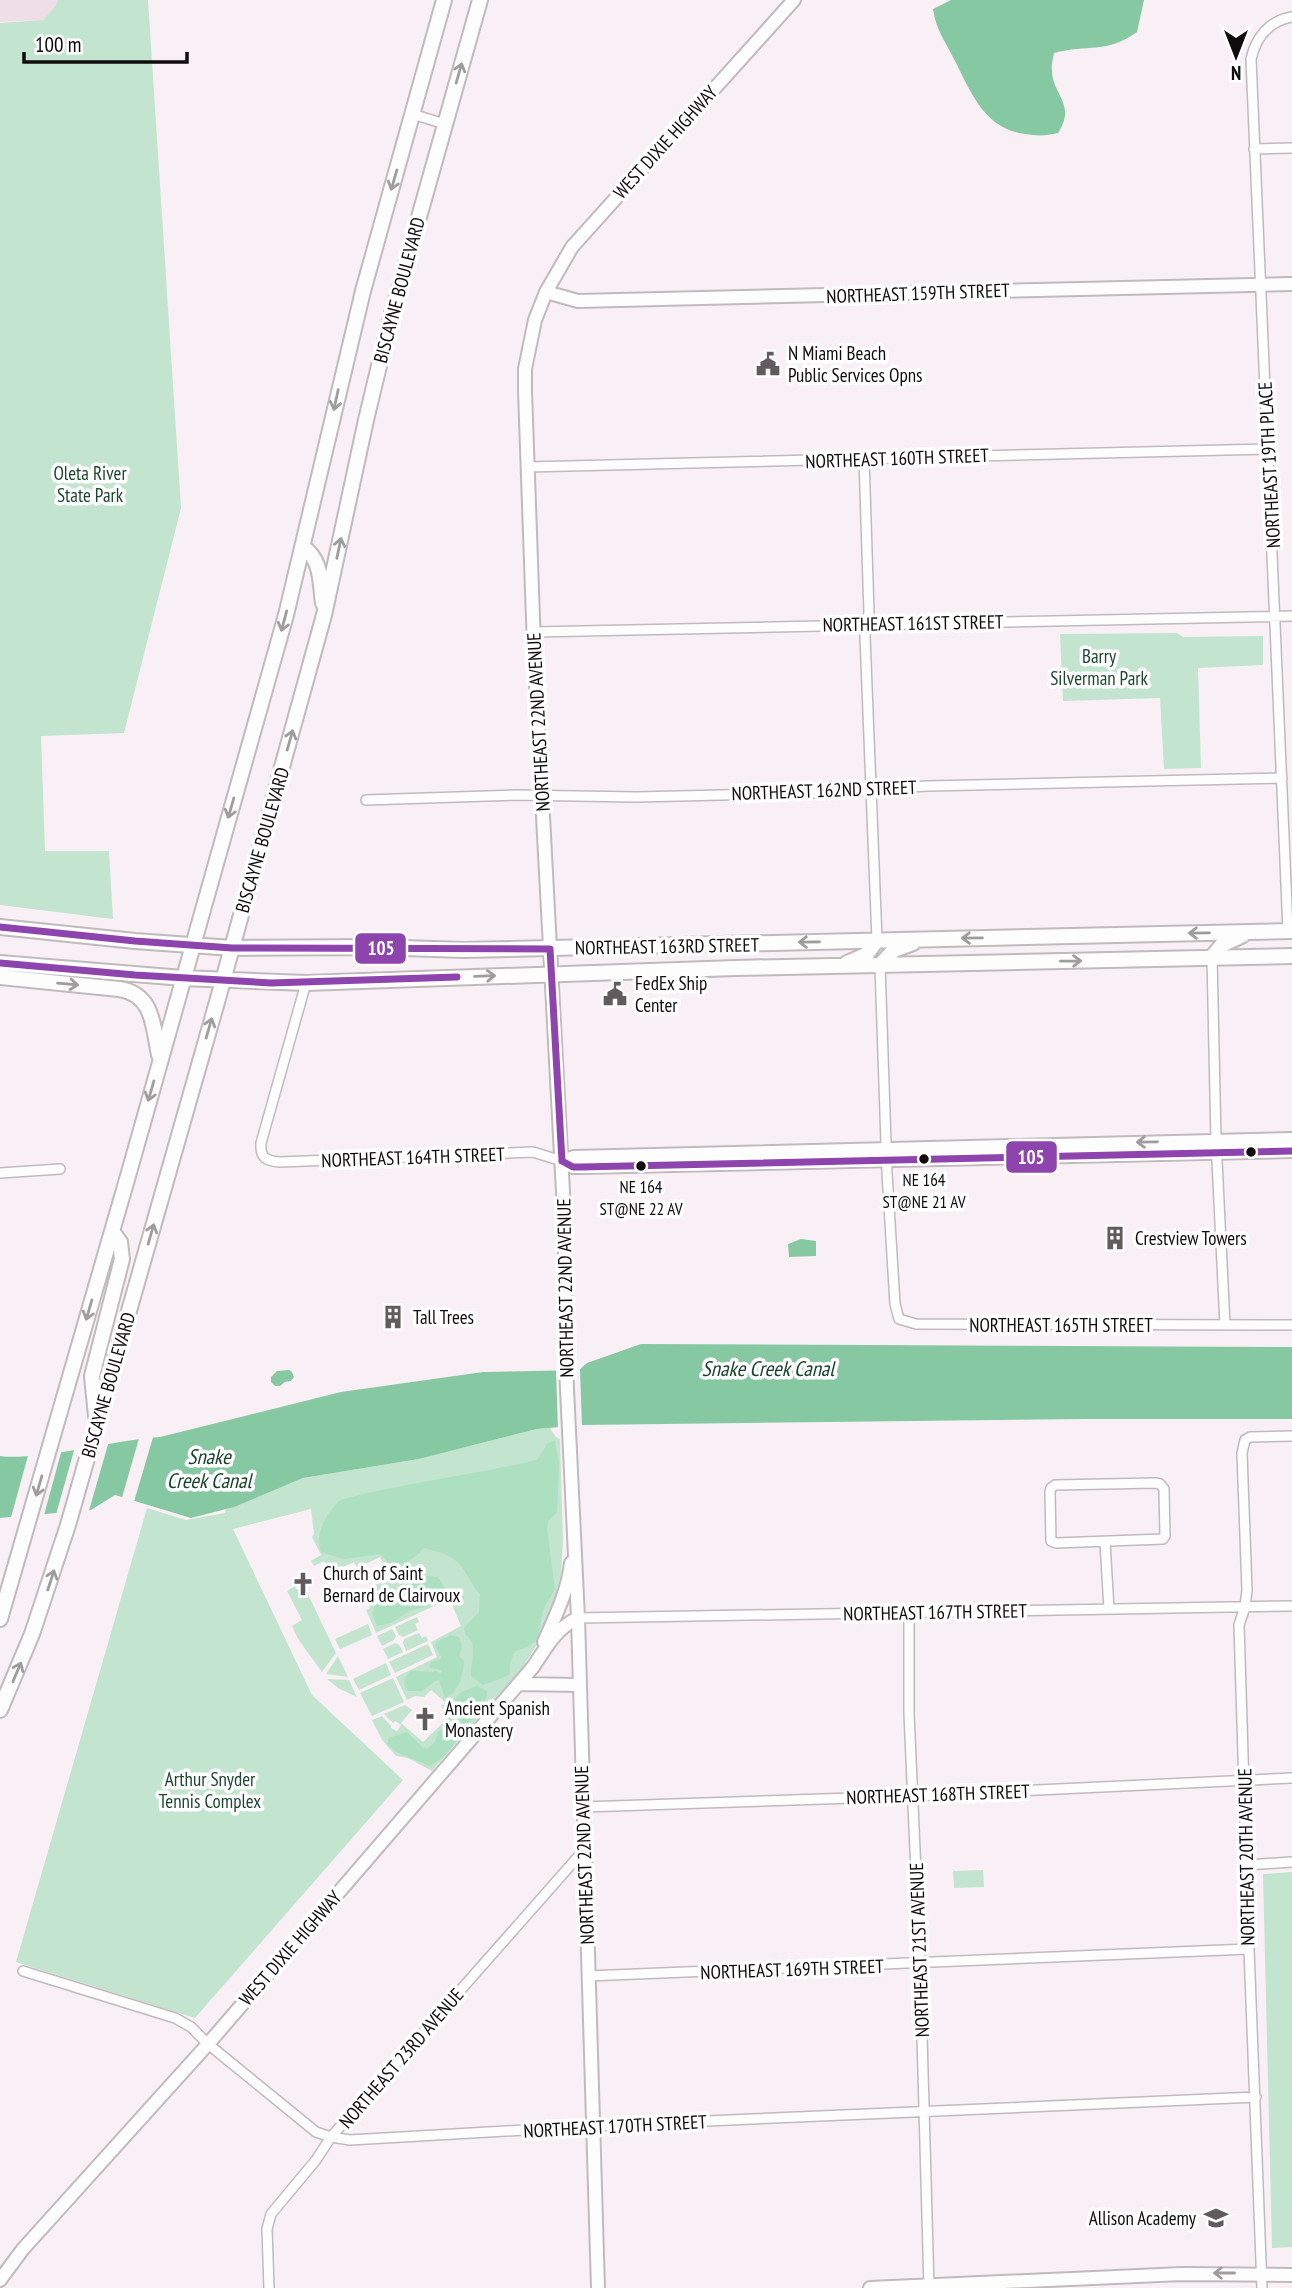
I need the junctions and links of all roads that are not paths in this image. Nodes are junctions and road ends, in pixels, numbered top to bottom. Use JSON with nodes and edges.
{"nodes":[{"id":1,"x":444,"y":0,"type":"edge"},
{"id":2,"x":480,"y":0,"type":"edge"},
{"id":3,"x":794,"y":0,"type":"edge"},
{"id":4,"x":1290,"y":17,"type":"edge"},
{"id":5,"x":412,"y":114,"type":"junction"},
{"id":6,"x":445,"y":124,"type":"junction"},
{"id":7,"x":1292,"y":148,"type":"edge"},
{"id":8,"x":1254,"y":149,"type":"junction"},
{"id":9,"x":1292,"y":284,"type":"edge"},
{"id":10,"x":1261,"y":285,"type":"junction"},
{"id":11,"x":546,"y":292,"type":"junction"},
{"id":12,"x":1268,"y":449,"type":"junction"},
{"id":13,"x":864,"y":459,"type":"junction"},
{"id":14,"x":527,"y":467,"type":"junction"},
{"id":15,"x":303,"y":547,"type":"junction"},
{"id":16,"x":324,"y":615,"type":"junction"},
{"id":17,"x":1275,"y":616,"type":"junction"},
{"id":18,"x":1292,"y":616,"type":"edge"},
{"id":19,"x":869,"y":624,"type":"junction"},
{"id":20,"x":534,"y":632,"type":"junction"},
{"id":21,"x":1282,"y":778,"type":"junction"},
{"id":22,"x":872,"y":789,"type":"junction"},
{"id":23,"x":542,"y":797,"type":"junction"},
{"id":24,"x":366,"y":800,"type":"dead end"},
{"id":25,"x":0,"y":927,"type":"edge"},
{"id":26,"x":1290,"y":931,"type":"edge"},
{"id":27,"x":1251,"y":932,"type":"junction"},
{"id":28,"x":925,"y":939,"type":"junction"},
{"id":29,"x":877,"y":940,"type":"junction"},
{"id":30,"x":192,"y":946,"type":"junction"},
{"id":31,"x":232,"y":948,"type":"junction"},
{"id":32,"x":551,"y":949,"type":"junction"},
{"id":33,"x":1292,"y":956,"type":"edge"},
{"id":34,"x":1212,"y":957,"type":"junction"},
{"id":35,"x":0,"y":963,"type":"edge"},
{"id":36,"x":880,"y":965,"type":"junction"},
{"id":37,"x":839,"y":966,"type":"junction"},
{"id":38,"x":553,"y":974,"type":"junction"},
{"id":39,"x":0,"y":977,"type":"edge"},
{"id":40,"x":183,"y":978,"type":"junction"},
{"id":41,"x":222,"y":981,"type":"junction"},
{"id":42,"x":306,"y":983,"type":"junction"},
{"id":43,"x":160,"y":1060,"type":"junction"},
{"id":44,"x":1292,"y":1139,"type":"edge"},
{"id":45,"x":1216,"y":1146,"type":"junction"},
{"id":46,"x":1292,"y":1151,"type":"edge"},
{"id":47,"x":886,"y":1156,"type":"junction"},
{"id":48,"x":562,"y":1161,"type":"junction"},
{"id":49,"x":60,"y":1169,"type":"dead end"},
{"id":50,"x":0,"y":1173,"type":"edge"},
{"id":51,"x":112,"y":1231,"type":"junction"},
{"id":52,"x":1225,"y":1325,"type":"junction"},
{"id":53,"x":1292,"y":1325,"type":"edge"},
{"id":54,"x":96,"y":1425,"type":"junction"},
{"id":55,"x":1292,"y":1436,"type":"edge"},
{"id":56,"x":574,"y":1528,"type":"junction"},
{"id":57,"x":1105,"y":1542,"type":"junction"},
{"id":58,"x":1292,"y":1606,"type":"edge"},
{"id":59,"x":1245,"y":1607,"type":"junction"},
{"id":60,"x":1110,"y":1609,"type":"junction"},
{"id":61,"x":909,"y":1612,"type":"junction"},
{"id":62,"x":578,"y":1618,"type":"junction"},
{"id":63,"x":0,"y":1619,"type":"edge"},
{"id":64,"x":533,"y":1667,"type":"junction"},
{"id":65,"x":519,"y":1684,"type":"junction"},
{"id":66,"x":579,"y":1685,"type":"junction"},
{"id":67,"x":0,"y":1710,"type":"edge"},
{"id":68,"x":1292,"y":1778,"type":"edge"},
{"id":69,"x":1245,"y":1780,"type":"junction"},
{"id":70,"x":913,"y":1796,"type":"junction"},
{"id":71,"x":583,"y":1807,"type":"junction"},
{"id":72,"x":584,"y":1850,"type":"junction"},
{"id":73,"x":1292,"y":1863,"type":"edge"},
{"id":74,"x":1247,"y":1865,"type":"junction"},
{"id":75,"x":1249,"y":1949,"type":"junction"},
{"id":76,"x":920,"y":1964,"type":"junction"},
{"id":77,"x":23,"y":1971,"type":"dead end"},
{"id":78,"x":588,"y":1976,"type":"junction"},
{"id":79,"x":208,"y":2043,"type":"junction"},
{"id":80,"x":1256,"y":2097,"type":"junction"},
{"id":81,"x":925,"y":2112,"type":"junction"},
{"id":82,"x":593,"y":2126,"type":"junction"},
{"id":83,"x":331,"y":2137,"type":"junction"},
{"id":84,"x":1262,"y":2274,"type":"junction"},
{"id":85,"x":1292,"y":2275,"type":"edge"},
{"id":86,"x":0,"y":2280,"type":"edge"},
{"id":87,"x":929,"y":2286,"type":"edge"},
{"id":88,"x":269,"y":2288,"type":"edge"},
{"id":89,"x":598,"y":2288,"type":"edge"},
{"id":90,"x":870,"y":2288,"type":"edge"},
{"id":91,"x":1262,"y":2288,"type":"edge"}],
"edges":[{"from":1,"to":5,"type":"main road","name":"BISCAYNE BOULEVARD"},
{"from":6,"to":2,"type":"main road","name":"BISCAYNE BOULEVARD","one_way":true},
{"from":3,"to":11,"type":"street","name":"WEST DIXIE HIGHWAY"},
{"from":4,"to":8,"type":"street","name":"NORTHEAST 19TH PLACE"},
{"from":5,"to":6,"type":"street"},
{"from":5,"to":15,"type":"main road","name":"BISCAYNE BOULEVARD","one_way":true},
{"from":16,"to":6,"type":"main road","name":"BISCAYNE BOULEVARD","one_way":true},
{"from":7,"to":8,"type":"street"},
{"from":8,"to":10,"type":"street","name":"NORTHEAST 19TH PLACE"},
{"from":9,"to":10,"type":"street","name":"NORTHEAST 159TH STREET"},
{"from":10,"to":11,"type":"street","name":"NORTHEAST 159TH STREET"},
{"from":10,"to":12,"type":"street","name":"NORTHEAST 19TH PLACE"},
{"from":11,"to":14,"type":"street","name":"NORTHEAST 22ND AVENUE"},
{"from":12,"to":13,"type":"street","name":"NORTHEAST 160TH STREET"},
{"from":12,"to":17,"type":"street","name":"NORTHEAST 19TH PLACE"},
{"from":13,"to":14,"type":"street","name":"NORTHEAST 160TH STREET"},
{"from":13,"to":19,"type":"street"},
{"from":14,"to":20,"type":"street","name":"NORTHEAST 22ND AVENUE"},
{"from":15,"to":16,"type":"main road"},
{"from":15,"to":30,"type":"main road","name":"BISCAYNE BOULEVARD","one_way":true},
{"from":31,"to":16,"type":"main road","name":"BISCAYNE BOULEVARD","one_way":true},
{"from":17,"to":18,"type":"street","name":"NORTHEAST 161ST STREET"},
{"from":17,"to":19,"type":"street","name":"NORTHEAST 161ST STREET"},
{"from":17,"to":21,"type":"street","name":"NORTHEAST 19TH PLACE"},
{"from":19,"to":20,"type":"street","name":"NORTHEAST 161ST STREET"},
{"from":19,"to":22,"type":"street"},
{"from":20,"to":23,"type":"street","name":"NORTHEAST 22ND AVENUE"},
{"from":21,"to":22,"type":"street","name":"NORTHEAST 162ND STREET"},
{"from":21,"to":26,"type":"street","name":"NORTHEAST 19TH PLACE"},
{"from":22,"to":23,"type":"street","name":"NORTHEAST 162ND STREET"},
{"from":22,"to":29,"type":"street"},
{"from":23,"to":24,"type":"street","name":"NORTHEAST 162ND STREET"},
{"from":23,"to":32,"type":"street","name":"NORTHEAST 22ND AVENUE"},
{"from":25,"to":30,"type":"main road","name":"NORTHEAST 163RD STREET"},
{"from":26,"to":27,"type":"main road","name":"NORTHEAST 163RD STREET"},
{"from":27,"to":28,"type":"main road","name":"NORTHEAST 163RD STREET","one_way":true},
{"from":27,"to":34,"type":"main road"},
{"from":28,"to":29,"type":"main road","name":"NORTHEAST 163RD STREET"},
{"from":28,"to":36,"type":"main road"},
{"from":29,"to":32,"type":"main road","name":"NORTHEAST 163RD STREET","one_way":true},
{"from":29,"to":37,"type":"main road"},
{"from":30,"to":31,"type":"main road","name":"NORTHEAST 163RD STREET"},
{"from":30,"to":40,"type":"main road","name":"BISCAYNE BOULEVARD"},
{"from":31,"to":32,"type":"main road","name":"NORTHEAST 163RD STREET"},
{"from":31,"to":41,"type":"main road","name":"BISCAYNE BOULEVARD"},
{"from":32,"to":38,"type":"street","name":"NORTHEAST 22ND AVENUE"},
{"from":33,"to":34,"type":"main road","name":"NORTHEAST 163RD STREET"},
{"from":36,"to":34,"type":"main road","name":"NORTHEAST 163RD STREET","one_way":true},
{"from":34,"to":45,"type":"street"},
{"from":35,"to":40,"type":"main road","name":"NORTHEAST 163RD STREET"},
{"from":36,"to":37,"type":"main road","name":"NORTHEAST 163RD STREET"},
{"from":36,"to":47,"type":"street"},
{"from":37,"to":38,"type":"main road","name":"NORTHEAST 163RD STREET"},
{"from":42,"to":38,"type":"main road","name":"NORTHEAST 163RD STREET","one_way":true},
{"from":38,"to":48,"type":"street","name":"NORTHEAST 22ND AVENUE"},
{"from":39,"to":43,"type":"main road","one_way":true},
{"from":40,"to":41,"type":"main road","name":"NORTHEAST 163RD STREET"},
{"from":40,"to":43,"type":"main road","name":"BISCAYNE BOULEVARD"},
{"from":41,"to":42,"type":"main road","name":"NORTHEAST 163RD STREET"},
{"from":54,"to":41,"type":"main road","name":"BISCAYNE BOULEVARD","one_way":true},
{"from":42,"to":48,"type":"street","name":"NORTHEAST 164TH STREET"},
{"from":43,"to":51,"type":"main road","name":"BISCAYNE BOULEVARD","one_way":true},
{"from":44,"to":45,"type":"street","name":"NORTHEAST 164TH STREET"},
{"from":45,"to":46,"type":"street","name":"NORTHEAST 164TH STREET"},
{"from":45,"to":47,"type":"street","name":"NORTHEAST 164TH STREET"},
{"from":45,"to":52,"type":"street"},
{"from":47,"to":48,"type":"street","name":"NORTHEAST 164TH STREET"},
{"from":47,"to":52,"type":"street","name":"NORTHEAST 165TH STREET"},
{"from":48,"to":56,"type":"street","name":"NORTHEAST 22ND AVENUE"},
{"from":49,"to":50,"type":"street"},
{"from":51,"to":54,"type":"main road"},
{"from":51,"to":63,"type":"main road","name":"BISCAYNE BOULEVARD","one_way":true},
{"from":52,"to":53,"type":"street","name":"NORTHEAST 165TH STREET"},
{"from":67,"to":54,"type":"main road","name":"BISCAYNE BOULEVARD","one_way":true},
{"from":55,"to":59,"type":"street","name":"NORTHEAST 20TH AVENUE"},
{"from":56,"to":62,"type":"street","name":"NORTHEAST 22ND AVENUE"},
{"from":56,"to":64,"type":"street"},
{"from":57,"to":57,"type":"street"},
{"from":57,"to":60,"type":"street"},
{"from":58,"to":59,"type":"street","name":"NORTHEAST 167TH STREET"},
{"from":59,"to":60,"type":"street","name":"NORTHEAST 167TH STREET"},
{"from":59,"to":69,"type":"street","name":"NORTHEAST 20TH AVENUE"},
{"from":60,"to":61,"type":"street","name":"NORTHEAST 167TH STREET"},
{"from":61,"to":62,"type":"street","name":"NORTHEAST 167TH STREET"},
{"from":61,"to":70,"type":"street","name":"NORTHEAST 21ST AVENUE"},
{"from":62,"to":64,"type":"street","name":"WEST DIXIE HIGHWAY"},
{"from":62,"to":66,"type":"street","name":"NORTHEAST 22ND AVENUE"},
{"from":64,"to":65,"type":"street","name":"WEST DIXIE HIGHWAY"},
{"from":65,"to":66,"type":"street"},
{"from":65,"to":79,"type":"street","name":"WEST DIXIE HIGHWAY"},
{"from":66,"to":71,"type":"street","name":"NORTHEAST 22ND AVENUE"},
{"from":68,"to":69,"type":"street","name":"NORTHEAST 168TH STREET"},
{"from":69,"to":70,"type":"street","name":"NORTHEAST 168TH STREET"},
{"from":69,"to":74,"type":"street","name":"NORTHEAST 20TH AVENUE"},
{"from":70,"to":71,"type":"street","name":"NORTHEAST 168TH STREET"},
{"from":70,"to":76,"type":"street","name":"NORTHEAST 21ST AVENUE"},
{"from":71,"to":72,"type":"street","name":"NORTHEAST 22ND AVENUE"},
{"from":72,"to":78,"type":"street","name":"NORTHEAST 22ND AVENUE"},
{"from":72,"to":83,"type":"street","name":"NORTHEAST 23RD AVENUE"},
{"from":73,"to":74,"type":"street"},
{"from":74,"to":75,"type":"street","name":"NORTHEAST 20TH AVENUE"},
{"from":75,"to":76,"type":"street","name":"NORTHEAST 169TH STREET"},
{"from":75,"to":80,"type":"street","name":"NORTHEAST 20TH AVENUE"},
{"from":76,"to":78,"type":"street","name":"NORTHEAST 169TH STREET"},
{"from":76,"to":81,"type":"street","name":"NORTHEAST 21ST AVENUE"},
{"from":77,"to":79,"type":"street","name":"NORTHEAST 170TH STREET"},
{"from":78,"to":82,"type":"street","name":"NORTHEAST 22ND AVENUE"},
{"from":79,"to":83,"type":"street","name":"NORTHEAST 170TH STREET"},
{"from":79,"to":86,"type":"street","name":"WEST DIXIE HIGHWAY"},
{"from":80,"to":81,"type":"street","name":"NORTHEAST 170TH STREET"},
{"from":80,"to":84,"type":"street","name":"NORTHEAST 20TH AVENUE"},
{"from":81,"to":82,"type":"street","name":"NORTHEAST 170TH STREET"},
{"from":81,"to":87,"type":"street","name":"NORTHEAST 21ST AVENUE"},
{"from":82,"to":83,"type":"street","name":"NORTHEAST 170TH STREET"},
{"from":82,"to":89,"type":"street","name":"NORTHEAST 22ND AVENUE"},
{"from":83,"to":88,"type":"street","name":"NORTHEAST 23RD AVENUE"},
{"from":84,"to":85,"type":"street"},
{"from":84,"to":87,"type":"street","one_way":true},
{"from":84,"to":91,"type":"street","name":"NORTHEAST 20TH AVENUE"},
{"from":87,"to":90,"type":"street"}]}
